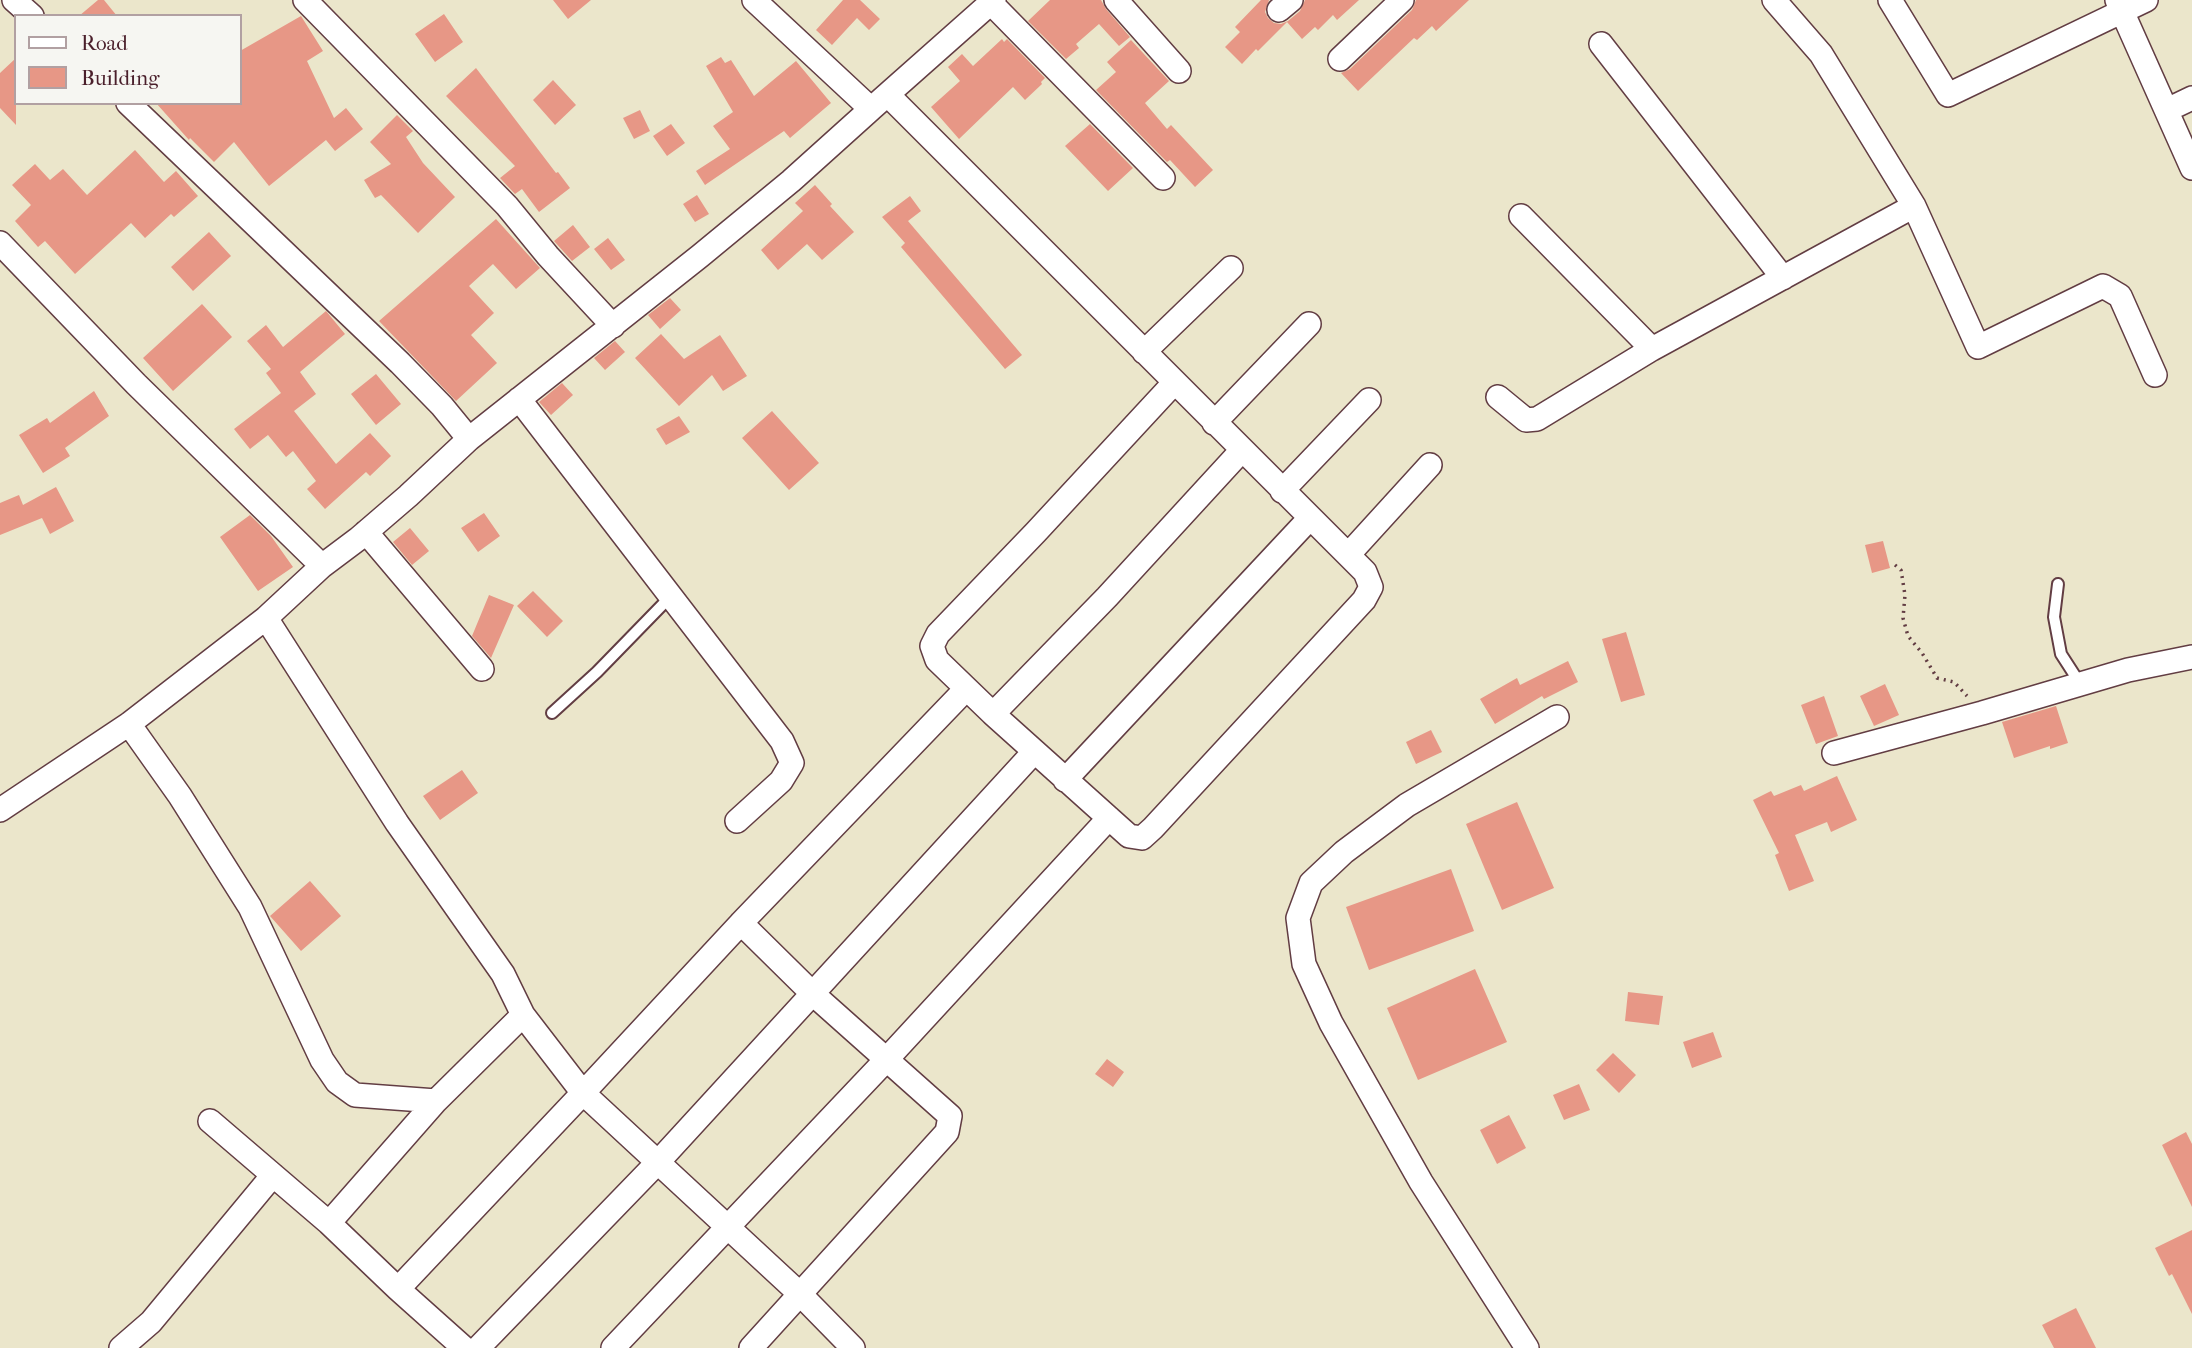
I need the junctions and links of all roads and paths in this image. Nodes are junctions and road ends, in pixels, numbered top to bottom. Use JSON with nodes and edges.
{"nodes":[{"id":1,"x":14,"y":0,"type":"edge"},
{"id":2,"x":305,"y":0,"type":"edge"},
{"id":3,"x":754,"y":0,"type":"edge"},
{"id":4,"x":1116,"y":0,"type":"edge"},
{"id":5,"x":1402,"y":0,"type":"edge"},
{"id":6,"x":1774,"y":0,"type":"edge"},
{"id":7,"x":2146,"y":0,"type":"edge"},
{"id":8,"x":991,"y":1,"type":"edge"},
{"id":9,"x":1896,"y":2,"type":"edge"},
{"id":10,"x":2120,"y":5,"type":"edge"},
{"id":11,"x":30,"y":14,"type":"edge"},
{"id":12,"x":1601,"y":44,"type":"dead end"},
{"id":13,"x":1340,"y":59,"type":"dead end"},
{"id":14,"x":1179,"y":71,"type":"dead end"},
{"id":15,"x":2192,"y":98,"type":"edge"},
{"id":16,"x":880,"y":102,"type":"junction"},
{"id":17,"x":130,"y":105,"type":"edge"},
{"id":18,"x":2167,"y":110,"type":"junction"},
{"id":19,"x":2192,"y":168,"type":"edge"},
{"id":20,"x":1163,"y":178,"type":"dead end"},
{"id":21,"x":1914,"y":206,"type":"junction"},
{"id":22,"x":1521,"y":216,"type":"dead end"},
{"id":23,"x":0,"y":243,"type":"edge"},
{"id":24,"x":1231,"y":268,"type":"dead end"},
{"id":25,"x":1783,"y":278,"type":"junction"},
{"id":26,"x":1309,"y":324,"type":"dead end"},
{"id":27,"x":613,"y":326,"type":"junction"},
{"id":28,"x":1652,"y":349,"type":"junction"},
{"id":29,"x":1144,"y":352,"type":"junction"},
{"id":30,"x":2155,"y":375,"type":"dead end"},
{"id":31,"x":1174,"y":383,"type":"junction"},
{"id":32,"x":1498,"y":397,"type":"dead end"},
{"id":33,"x":519,"y":399,"type":"junction"},
{"id":34,"x":1369,"y":400,"type":"dead end"},
{"id":35,"x":1214,"y":423,"type":"junction"},
{"id":36,"x":469,"y":439,"type":"junction"},
{"id":37,"x":1242,"y":450,"type":"junction"},
{"id":38,"x":1430,"y":465,"type":"dead end"},
{"id":39,"x":1282,"y":491,"type":"junction"},
{"id":40,"x":1310,"y":518,"type":"junction"},
{"id":41,"x":366,"y":532,"type":"junction"},
{"id":42,"x":1348,"y":555,"type":"junction"},
{"id":43,"x":1895,"y":565,"type":"dead end"},
{"id":44,"x":322,"y":566,"type":"junction"},
{"id":45,"x":2058,"y":584,"type":"dead end"},
{"id":46,"x":670,"y":597,"type":"junction"},
{"id":47,"x":266,"y":618,"type":"junction"},
{"id":48,"x":2192,"y":657,"type":"edge"},
{"id":49,"x":482,"y":669,"type":"dead end"},
{"id":50,"x":2081,"y":685,"type":"junction"},
{"id":51,"x":966,"y":689,"type":"junction"},
{"id":52,"x":552,"y":713,"type":"dead end"},
{"id":53,"x":1982,"y":713,"type":"junction"},
{"id":54,"x":993,"y":714,"type":"junction"},
{"id":55,"x":1557,"y":717,"type":"dead end"},
{"id":56,"x":129,"y":724,"type":"junction"},
{"id":57,"x":1034,"y":752,"type":"junction"},
{"id":58,"x":1834,"y":752,"type":"dead end"},
{"id":59,"x":1065,"y":780,"type":"junction"},
{"id":60,"x":0,"y":810,"type":"edge"},
{"id":61,"x":1109,"y":818,"type":"junction"},
{"id":62,"x":737,"y":821,"type":"dead end"},
{"id":63,"x":741,"y":923,"type":"junction"},
{"id":64,"x":813,"y":994,"type":"junction"},
{"id":65,"x":523,"y":1015,"type":"junction"},
{"id":66,"x":886,"y":1060,"type":"junction"},
{"id":67,"x":583,"y":1093,"type":"junction"},
{"id":68,"x":436,"y":1101,"type":"junction"},
{"id":69,"x":210,"y":1121,"type":"dead end"},
{"id":70,"x":659,"y":1161,"type":"junction"},
{"id":71,"x":273,"y":1175,"type":"junction"},
{"id":72,"x":329,"y":1223,"type":"junction"},
{"id":73,"x":728,"y":1227,"type":"junction"},
{"id":74,"x":398,"y":1289,"type":"junction"},
{"id":75,"x":800,"y":1294,"type":"junction"},
{"id":76,"x":121,"y":1348,"type":"edge"},
{"id":77,"x":464,"y":1348,"type":"edge"},
{"id":78,"x":478,"y":1348,"type":"edge"},
{"id":79,"x":613,"y":1348,"type":"edge"},
{"id":80,"x":751,"y":1348,"type":"edge"},
{"id":81,"x":853,"y":1348,"type":"edge"},
{"id":82,"x":1527,"y":1348,"type":"edge"}],
"edges":[{"from":1,"to":11,"type":"street"},
{"from":2,"to":27,"type":"street"},
{"from":3,"to":16,"type":"street"},
{"from":4,"to":14,"type":"street"},
{"from":5,"to":13,"type":"street"},
{"from":6,"to":21,"type":"street"},
{"from":7,"to":10,"type":"street"},
{"from":8,"to":16,"type":"street"},
{"from":8,"to":20,"type":"street"},
{"from":9,"to":10,"type":"street"},
{"from":10,"to":18,"type":"street"},
{"from":12,"to":25,"type":"street"},
{"from":15,"to":18,"type":"street"},
{"from":16,"to":27,"type":"street"},
{"from":16,"to":29,"type":"street"},
{"from":17,"to":36,"type":"street"},
{"from":18,"to":19,"type":"street"},
{"from":21,"to":25,"type":"street"},
{"from":21,"to":30,"type":"street"},
{"from":22,"to":28,"type":"street"},
{"from":23,"to":44,"type":"street"},
{"from":24,"to":29,"type":"street"},
{"from":25,"to":28,"type":"street"},
{"from":26,"to":35,"type":"street"},
{"from":27,"to":33,"type":"street"},
{"from":28,"to":32,"type":"street"},
{"from":29,"to":31,"type":"street"},
{"from":31,"to":35,"type":"street"},
{"from":31,"to":51,"type":"street"},
{"from":33,"to":36,"type":"street"},
{"from":33,"to":46,"type":"street"},
{"from":34,"to":39,"type":"street"},
{"from":35,"to":37,"type":"street"},
{"from":36,"to":41,"type":"street"},
{"from":37,"to":39,"type":"street"},
{"from":37,"to":54,"type":"street"},
{"from":38,"to":42,"type":"street"},
{"from":39,"to":40,"type":"street"},
{"from":40,"to":42,"type":"street"},
{"from":40,"to":59,"type":"street"},
{"from":41,"to":44,"type":"street"},
{"from":41,"to":49,"type":"street"},
{"from":42,"to":61,"type":"street"},
{"from":43,"to":53,"type":"path"},
{"from":44,"to":47,"type":"street"},
{"from":45,"to":50,"type":"lane"},
{"from":46,"to":52,"type":"lane"},
{"from":46,"to":62,"type":"street"},
{"from":47,"to":56,"type":"street"},
{"from":47,"to":65,"type":"street"},
{"from":48,"to":50,"type":"street"},
{"from":50,"to":53,"type":"street"},
{"from":51,"to":54,"type":"street"},
{"from":51,"to":63,"type":"street"},
{"from":53,"to":58,"type":"street"},
{"from":54,"to":57,"type":"street"},
{"from":55,"to":82,"type":"street"},
{"from":56,"to":60,"type":"street"},
{"from":56,"to":68,"type":"street"},
{"from":57,"to":59,"type":"street"},
{"from":57,"to":64,"type":"street"},
{"from":59,"to":61,"type":"street"},
{"from":61,"to":66,"type":"street"},
{"from":63,"to":64,"type":"street"},
{"from":63,"to":67,"type":"street"},
{"from":64,"to":66,"type":"street"},
{"from":64,"to":70,"type":"street"},
{"from":65,"to":67,"type":"street"},
{"from":65,"to":68,"type":"street"},
{"from":66,"to":73,"type":"street"},
{"from":66,"to":75,"type":"street"},
{"from":67,"to":70,"type":"street"},
{"from":67,"to":74,"type":"street"},
{"from":68,"to":72,"type":"street"},
{"from":69,"to":71,"type":"street"},
{"from":70,"to":73,"type":"street"},
{"from":70,"to":78,"type":"street"},
{"from":71,"to":72,"type":"street"},
{"from":71,"to":76,"type":"street"},
{"from":72,"to":74,"type":"street"},
{"from":73,"to":75,"type":"street"},
{"from":73,"to":79,"type":"street"},
{"from":74,"to":77,"type":"street"},
{"from":75,"to":80,"type":"street"},
{"from":75,"to":81,"type":"street"}]}
